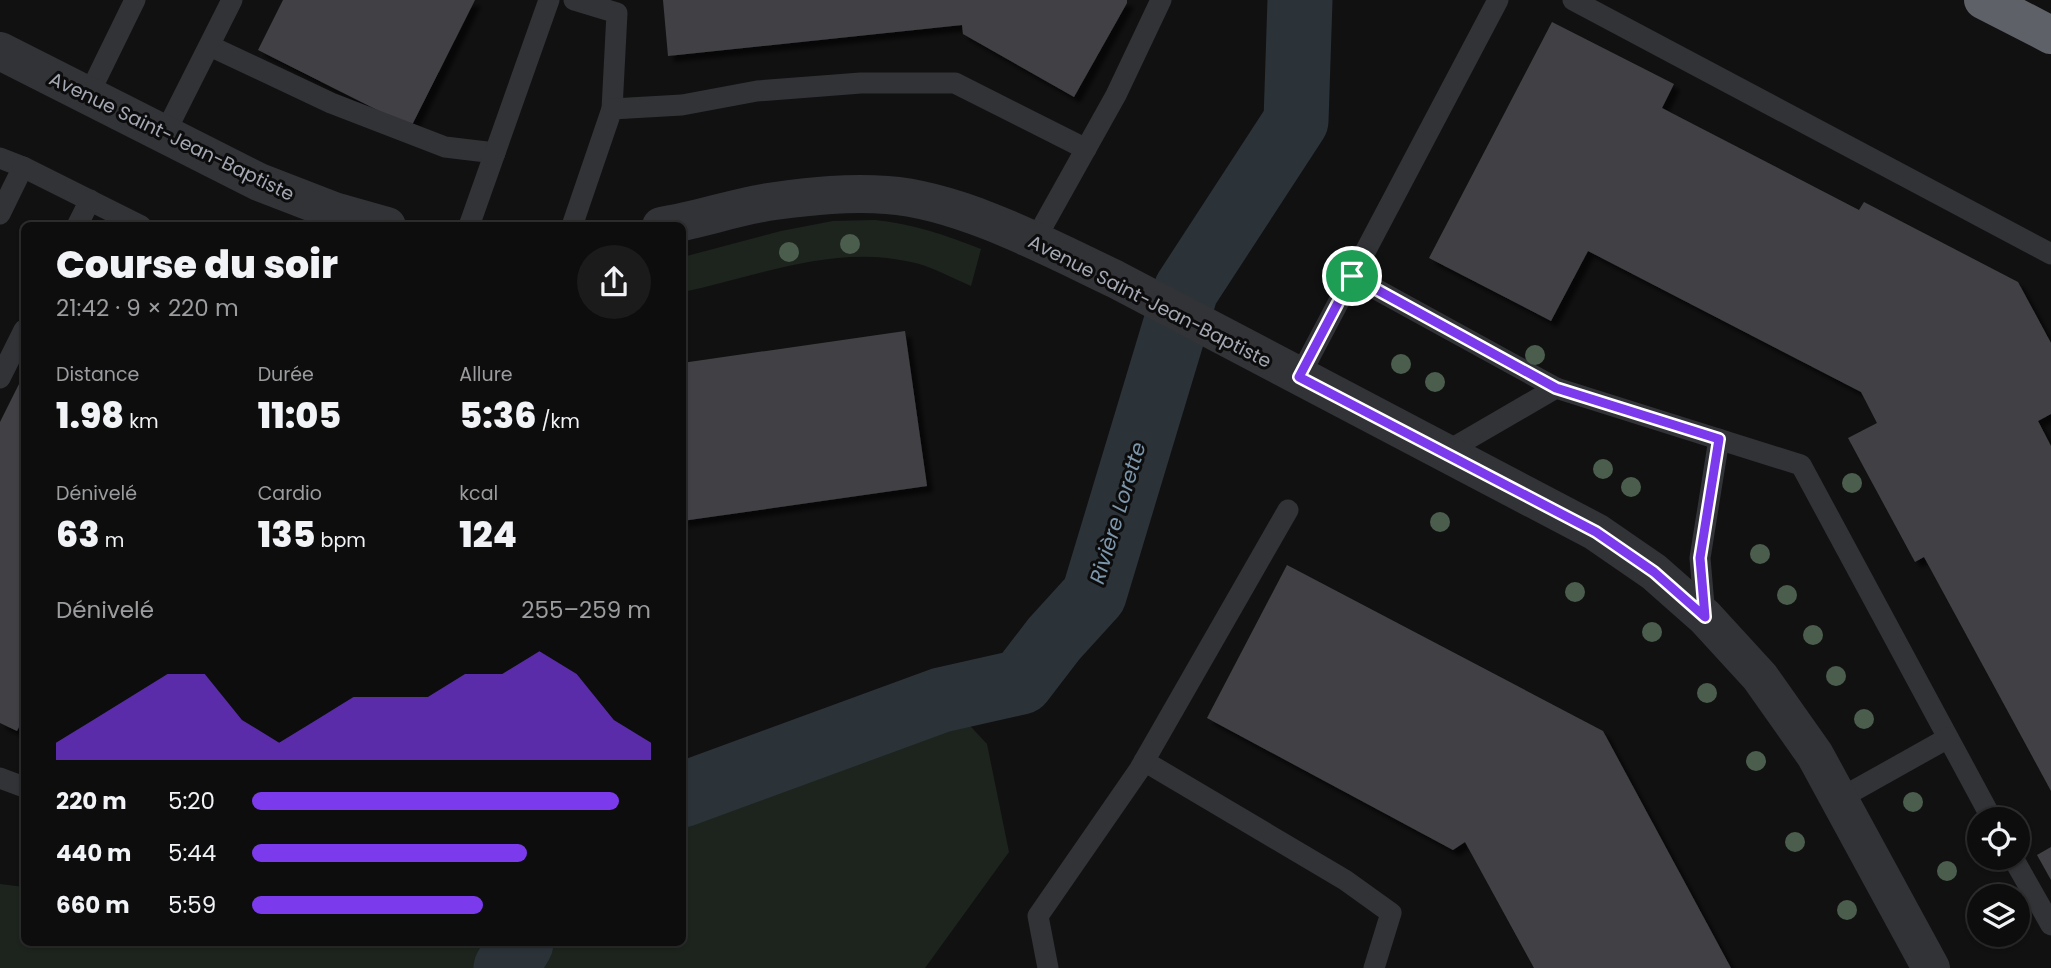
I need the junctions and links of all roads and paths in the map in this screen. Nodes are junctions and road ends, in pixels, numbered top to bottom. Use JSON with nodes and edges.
{"nodes":[{"id":1,"x":135,"y":0,"type":"edge"},
{"id":2,"x":232,"y":0,"type":"edge"},
{"id":3,"x":549,"y":0,"type":"edge"},
{"id":4,"x":574,"y":0,"type":"edge"},
{"id":5,"x":1161,"y":0,"type":"edge"},
{"id":6,"x":1499,"y":0,"type":"edge"},
{"id":7,"x":1573,"y":0,"type":"edge"},
{"id":8,"x":1983,"y":0,"type":"edge"},
{"id":9,"x":2051,"y":36,"type":"edge"},
{"id":10,"x":210,"y":46,"type":"junction"},
{"id":11,"x":0,"y":51,"type":"edge"},
{"id":12,"x":88,"y":96,"type":"junction"},
{"id":13,"x":612,"y":109,"type":"junction"},
{"id":14,"x":164,"y":135,"type":"junction"},
{"id":15,"x":1086,"y":149,"type":"junction"},
{"id":16,"x":495,"y":153,"type":"junction"},
{"id":17,"x":0,"y":158,"type":"edge"},
{"id":18,"x":23,"y":167,"type":"junction"},
{"id":19,"x":90,"y":200,"type":"junction"},
{"id":20,"x":0,"y":214,"type":"edge"},
{"id":21,"x":79,"y":222,"type":"edge"},
{"id":22,"x":133,"y":222,"type":"edge"},
{"id":23,"x":369,"y":222,"type":"edge"},
{"id":24,"x":471,"y":222,"type":"edge"},
{"id":25,"x":573,"y":222,"type":"edge"},
{"id":26,"x":679,"y":222,"type":"edge"},
{"id":27,"x":1035,"y":240,"type":"junction"},
{"id":28,"x":2051,"y":254,"type":"edge"},
{"id":29,"x":1352,"y":276,"type":"junction"},
{"id":30,"x":21,"y":336,"type":"edge"},
{"id":31,"x":1299,"y":377,"type":"junction"},
{"id":32,"x":0,"y":379,"type":"edge"},
{"id":33,"x":1556,"y":388,"type":"junction"},
{"id":34,"x":1719,"y":439,"type":"junction"},
{"id":35,"x":1444,"y":453,"type":"junction"},
{"id":36,"x":1288,"y":510,"type":"dead end"},
{"id":37,"x":1705,"y":617,"type":"junction"},
{"id":38,"x":1948,"y":738,"type":"junction"},
{"id":39,"x":1144,"y":761,"type":"junction"},
{"id":40,"x":0,"y":778,"type":"edge"},
{"id":41,"x":21,"y":787,"type":"edge"},
{"id":42,"x":1839,"y":799,"type":"junction"},
{"id":43,"x":1985,"y":807,"type":"edge"},
{"id":44,"x":2020,"y":870,"type":"edge"},
{"id":45,"x":2051,"y":925,"type":"edge"},
{"id":46,"x":1048,"y":968,"type":"edge"},
{"id":47,"x":1374,"y":968,"type":"edge"},
{"id":48,"x":1931,"y":968,"type":"edge"}],
"edges":[{"from":1,"to":12,"type":"lane"},
{"from":2,"to":10,"type":"lane"},
{"from":3,"to":16,"type":"lane"},
{"from":4,"to":13,"type":"lane"},
{"from":5,"to":15,"type":"lane"},
{"from":6,"to":29,"type":"lane"},
{"from":7,"to":28,"type":"lane"},
{"from":8,"to":9,"type":"highway"},
{"from":10,"to":14,"type":"lane"},
{"from":10,"to":16,"type":"lane"},
{"from":11,"to":12,"type":"street","name":"Avenue Saint-Jean-Baptiste"},
{"from":12,"to":14,"type":"street","name":"Avenue Saint-Jean-Baptiste"},
{"from":13,"to":15,"type":"lane"},
{"from":13,"to":25,"type":"lane"},
{"from":14,"to":23,"type":"street","name":"Avenue Saint-Jean-Baptiste"},
{"from":15,"to":27,"type":"lane"},
{"from":16,"to":24,"type":"lane"},
{"from":17,"to":18,"type":"lane"},
{"from":18,"to":19,"type":"lane"},
{"from":18,"to":20,"type":"lane"},
{"from":19,"to":21,"type":"lane"},
{"from":19,"to":22,"type":"lane"},
{"from":26,"to":27,"type":"street","name":"Avenue Saint-Jean-Baptiste"},
{"from":27,"to":31,"type":"street","name":"Avenue Saint-Jean-Baptiste"},
{"from":29,"to":31,"type":"lane"},
{"from":29,"to":33,"type":"lane"},
{"from":30,"to":32,"type":"lane"},
{"from":31,"to":35,"type":"street","name":"Avenue Saint-Jean-Baptiste"},
{"from":33,"to":34,"type":"lane"},
{"from":33,"to":35,"type":"lane"},
{"from":34,"to":37,"type":"lane"},
{"from":34,"to":38,"type":"lane"},
{"from":35,"to":37,"type":"street","name":"Avenue Saint-Jean-Baptiste"},
{"from":36,"to":39,"type":"lane"},
{"from":37,"to":42,"type":"street","name":"Avenue Saint-Jean-Baptiste"},
{"from":38,"to":42,"type":"lane"},
{"from":38,"to":43,"type":"lane"},
{"from":39,"to":46,"type":"lane"},
{"from":39,"to":47,"type":"lane"},
{"from":40,"to":41,"type":"lane"},
{"from":42,"to":48,"type":"street","name":"Avenue Saint-Jean-Baptiste"},
{"from":44,"to":45,"type":"lane"}]}
